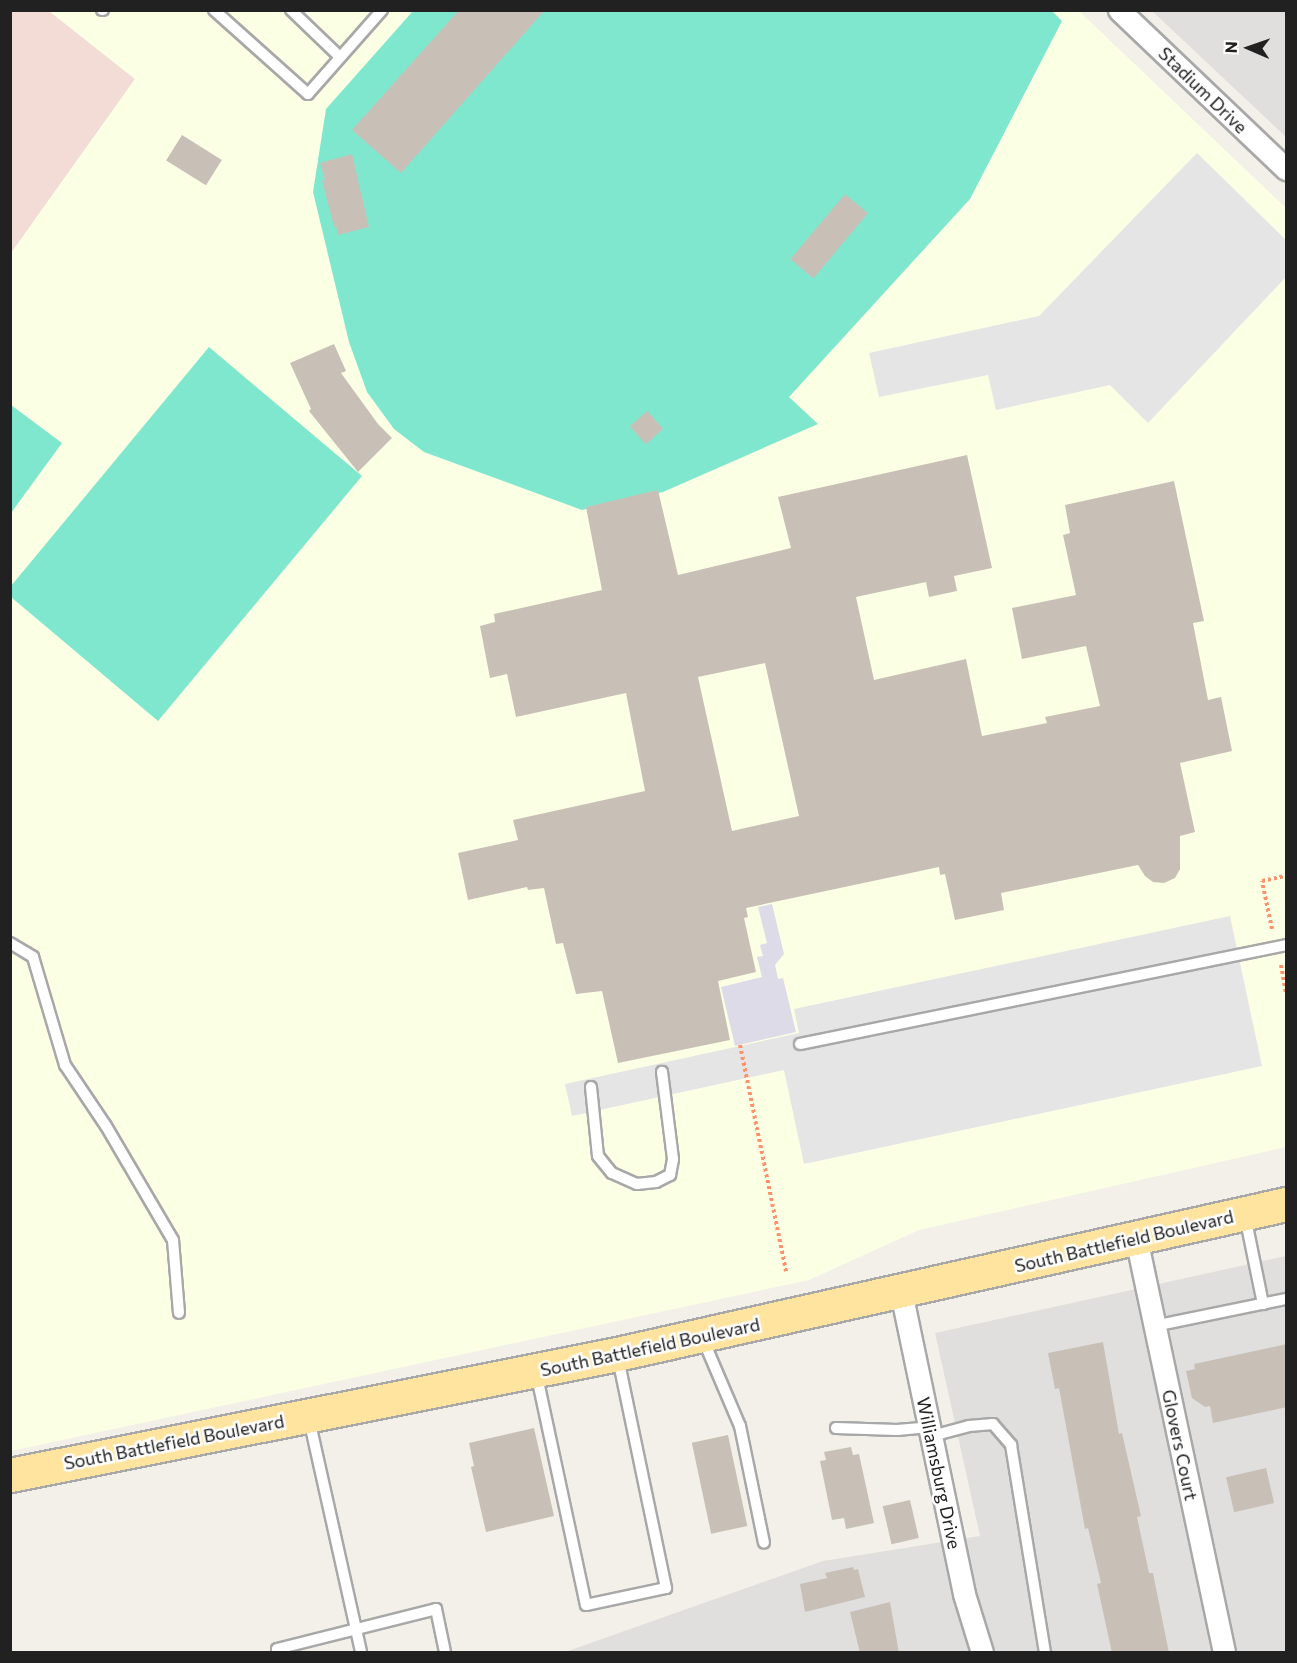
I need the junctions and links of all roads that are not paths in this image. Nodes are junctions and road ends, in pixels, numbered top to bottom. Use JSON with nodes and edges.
{"nodes":[{"id":1,"x":214,"y":10,"type":"edge"},
{"id":2,"x":291,"y":10,"type":"edge"},
{"id":3,"x":382,"y":10,"type":"edge"},
{"id":4,"x":1119,"y":10,"type":"edge"},
{"id":5,"x":340,"y":57,"type":"junction"},
{"id":6,"x":1287,"y":170,"type":"edge"},
{"id":7,"x":10,"y":943,"type":"edge"},
{"id":8,"x":1287,"y":945,"type":"edge"},
{"id":9,"x":800,"y":1044,"type":"dead end"},
{"id":10,"x":662,"y":1072,"type":"dead end"},
{"id":11,"x":591,"y":1087,"type":"dead end"},
{"id":12,"x":1287,"y":1204,"type":"edge"},
{"id":13,"x":1244,"y":1213,"type":"junction"},
{"id":14,"x":1136,"y":1238,"type":"junction"},
{"id":15,"x":901,"y":1292,"type":"junction"},
{"id":16,"x":1287,"y":1299,"type":"edge"},
{"id":17,"x":1263,"y":1304,"type":"junction"},
{"id":18,"x":178,"y":1313,"type":"dead end"},
{"id":19,"x":1154,"y":1326,"type":"junction"},
{"id":20,"x":702,"y":1336,"type":"junction"},
{"id":21,"x":617,"y":1354,"type":"junction"},
{"id":22,"x":536,"y":1371,"type":"junction"},
{"id":23,"x":308,"y":1416,"type":"junction"},
{"id":24,"x":836,"y":1428,"type":"dead end"},
{"id":25,"x":931,"y":1432,"type":"junction"},
{"id":26,"x":10,"y":1475,"type":"edge"},
{"id":27,"x":764,"y":1543,"type":"dead end"},
{"id":28,"x":356,"y":1629,"type":"junction"},
{"id":29,"x":278,"y":1653,"type":"edge"},
{"id":30,"x":361,"y":1653,"type":"edge"},
{"id":31,"x":445,"y":1653,"type":"edge"},
{"id":32,"x":982,"y":1653,"type":"edge"},
{"id":33,"x":1045,"y":1653,"type":"edge"},
{"id":34,"x":1224,"y":1653,"type":"edge"}],
"edges":[{"from":1,"to":5,"type":"lane"},
{"from":2,"to":5,"type":"lane"},
{"from":3,"to":5,"type":"lane"},
{"from":4,"to":6,"type":"street","name":"Stadium Drive"},
{"from":7,"to":18,"type":"lane"},
{"from":8,"to":9,"type":"lane"},
{"from":10,"to":11,"type":"lane"},
{"from":12,"to":13,"type":"main road","name":"South Battlefield Boulevard"},
{"from":13,"to":14,"type":"main road","name":"South Battlefield Boulevard"},
{"from":13,"to":17,"type":"lane"},
{"from":14,"to":15,"type":"main road","name":"South Battlefield Boulevard"},
{"from":14,"to":19,"type":"street","name":"Glovers Court"},
{"from":15,"to":20,"type":"main road","name":"South Battlefield Boulevard"},
{"from":15,"to":25,"type":"street","name":"Williamsburg Drive"},
{"from":16,"to":17,"type":"lane"},
{"from":17,"to":19,"type":"lane"},
{"from":19,"to":34,"type":"street","name":"Glovers Court"},
{"from":20,"to":21,"type":"main road","name":"South Battlefield Boulevard"},
{"from":20,"to":27,"type":"lane"},
{"from":21,"to":22,"type":"main road","name":"South Battlefield Boulevard"},
{"from":21,"to":22,"type":"lane"},
{"from":22,"to":23,"type":"main road","name":"South Battlefield Boulevard"},
{"from":23,"to":26,"type":"main road","name":"South Battlefield Boulevard"},
{"from":23,"to":28,"type":"lane"},
{"from":24,"to":25,"type":"lane"},
{"from":25,"to":32,"type":"street","name":"Williamsburg Drive"},
{"from":25,"to":33,"type":"lane"},
{"from":28,"to":29,"type":"lane"},
{"from":28,"to":30,"type":"lane"},
{"from":28,"to":31,"type":"lane"}]}
